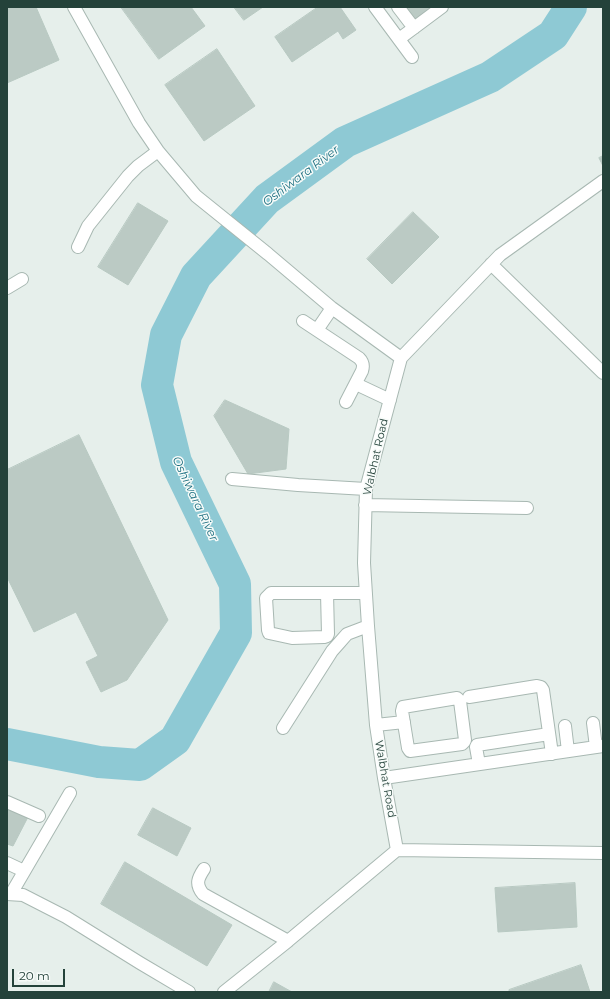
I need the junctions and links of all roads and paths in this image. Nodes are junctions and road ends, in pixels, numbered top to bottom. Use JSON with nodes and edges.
{"nodes":[{"id":1,"x":74,"y":7,"type":"edge"},
{"id":2,"x":375,"y":7,"type":"edge"},
{"id":3,"x":398,"y":7,"type":"edge"},
{"id":4,"x":442,"y":7,"type":"edge"},
{"id":5,"x":414,"y":28,"type":"junction"},
{"id":6,"x":399,"y":39,"type":"junction"},
{"id":7,"x":412,"y":56,"type":"dead end"},
{"id":8,"x":158,"y":151,"type":"junction"},
{"id":9,"x":603,"y":181,"type":"edge"},
{"id":10,"x":78,"y":246,"type":"dead end"},
{"id":11,"x":491,"y":264,"type":"junction"},
{"id":12,"x":22,"y":279,"type":"dead end"},
{"id":13,"x":7,"y":288,"type":"edge"},
{"id":14,"x":332,"y":308,"type":"junction"},
{"id":15,"x":303,"y":322,"type":"dead end"},
{"id":16,"x":317,"y":330,"type":"junction"},
{"id":17,"x":401,"y":358,"type":"junction"},
{"id":18,"x":603,"y":373,"type":"edge"},
{"id":19,"x":356,"y":384,"type":"junction"},
{"id":20,"x":390,"y":400,"type":"junction"},
{"id":21,"x":346,"y":402,"type":"dead end"},
{"id":22,"x":232,"y":479,"type":"dead end"},
{"id":23,"x":366,"y":489,"type":"junction"},
{"id":24,"x":365,"y":505,"type":"junction"},
{"id":25,"x":527,"y":508,"type":"dead end"},
{"id":26,"x":366,"y":592,"type":"junction"},
{"id":27,"x":327,"y":593,"type":"junction"},
{"id":28,"x":368,"y":626,"type":"junction"},
{"id":29,"x":469,"y":697,"type":"dead end"},
{"id":30,"x":404,"y":722,"type":"junction"},
{"id":31,"x":593,"y":723,"type":"dead end"},
{"id":32,"x":376,"y":725,"type":"junction"},
{"id":33,"x":565,"y":726,"type":"dead end"},
{"id":34,"x":283,"y":728,"type":"dead end"},
{"id":35,"x":549,"y":734,"type":"junction"},
{"id":36,"x":599,"y":747,"type":"edge"},
{"id":37,"x":568,"y":751,"type":"junction"},
{"id":38,"x":552,"y":754,"type":"junction"},
{"id":39,"x":479,"y":764,"type":"junction"},
{"id":40,"x":384,"y":778,"type":"junction"},
{"id":41,"x":70,"y":792,"type":"dead end"},
{"id":42,"x":7,"y":802,"type":"edge"},
{"id":43,"x":39,"y":816,"type":"dead end"},
{"id":44,"x":397,"y":850,"type":"junction"},
{"id":45,"x":603,"y":853,"type":"edge"},
{"id":46,"x":7,"y":863,"type":"edge"},
{"id":47,"x":204,"y":869,"type":"dead end"},
{"id":48,"x":24,"y":871,"type":"junction"},
{"id":49,"x":9,"y":894,"type":"edge"},
{"id":50,"x":288,"y":941,"type":"junction"},
{"id":51,"x":189,"y":992,"type":"edge"},
{"id":52,"x":224,"y":992,"type":"edge"}],
"edges":[{"from":1,"to":8,"type":"street"},
{"from":2,"to":6,"type":"street"},
{"from":3,"to":5,"type":"street"},
{"from":4,"to":5,"type":"street"},
{"from":5,"to":6,"type":"street"},
{"from":6,"to":7,"type":"street"},
{"from":8,"to":10,"type":"street"},
{"from":8,"to":14,"type":"street"},
{"from":9,"to":11,"type":"street","name":"Walbhat Road"},
{"from":11,"to":17,"type":"street","name":"Walbhat Road"},
{"from":11,"to":18,"type":"street"},
{"from":12,"to":13,"type":"street"},
{"from":14,"to":16,"type":"street"},
{"from":14,"to":17,"type":"street"},
{"from":15,"to":16,"type":"street"},
{"from":16,"to":19,"type":"street"},
{"from":17,"to":20,"type":"street","name":"Walbhat Road"},
{"from":19,"to":20,"type":"street"},
{"from":19,"to":21,"type":"street"},
{"from":20,"to":23,"type":"street","name":"Walbhat Road"},
{"from":22,"to":23,"type":"street"},
{"from":23,"to":24,"type":"street","name":"Walbhat Road"},
{"from":24,"to":25,"type":"street"},
{"from":24,"to":26,"type":"street","name":"Walbhat Road"},
{"from":26,"to":27,"type":"street"},
{"from":26,"to":28,"type":"street","name":"Walbhat Road"},
{"from":27,"to":27,"type":"street"},
{"from":28,"to":32,"type":"street","name":"Walbhat Road"},
{"from":28,"to":34,"type":"street"},
{"from":29,"to":35,"type":"street"},
{"from":30,"to":30,"type":"street"},
{"from":30,"to":32,"type":"street"},
{"from":31,"to":36,"type":"street"},
{"from":32,"to":40,"type":"street","name":"Walbhat Road"},
{"from":33,"to":37,"type":"street"},
{"from":35,"to":38,"type":"street"},
{"from":35,"to":39,"type":"street"},
{"from":36,"to":37,"type":"street"},
{"from":37,"to":38,"type":"street"},
{"from":38,"to":39,"type":"street"},
{"from":39,"to":40,"type":"street"},
{"from":40,"to":44,"type":"street","name":"Walbhat Road"},
{"from":41,"to":48,"type":"street"},
{"from":42,"to":43,"type":"street"},
{"from":44,"to":45,"type":"street"},
{"from":44,"to":50,"type":"street"},
{"from":46,"to":48,"type":"street"},
{"from":47,"to":50,"type":"street"},
{"from":48,"to":49,"type":"street"},
{"from":49,"to":51,"type":"street"},
{"from":50,"to":52,"type":"street"}]}
